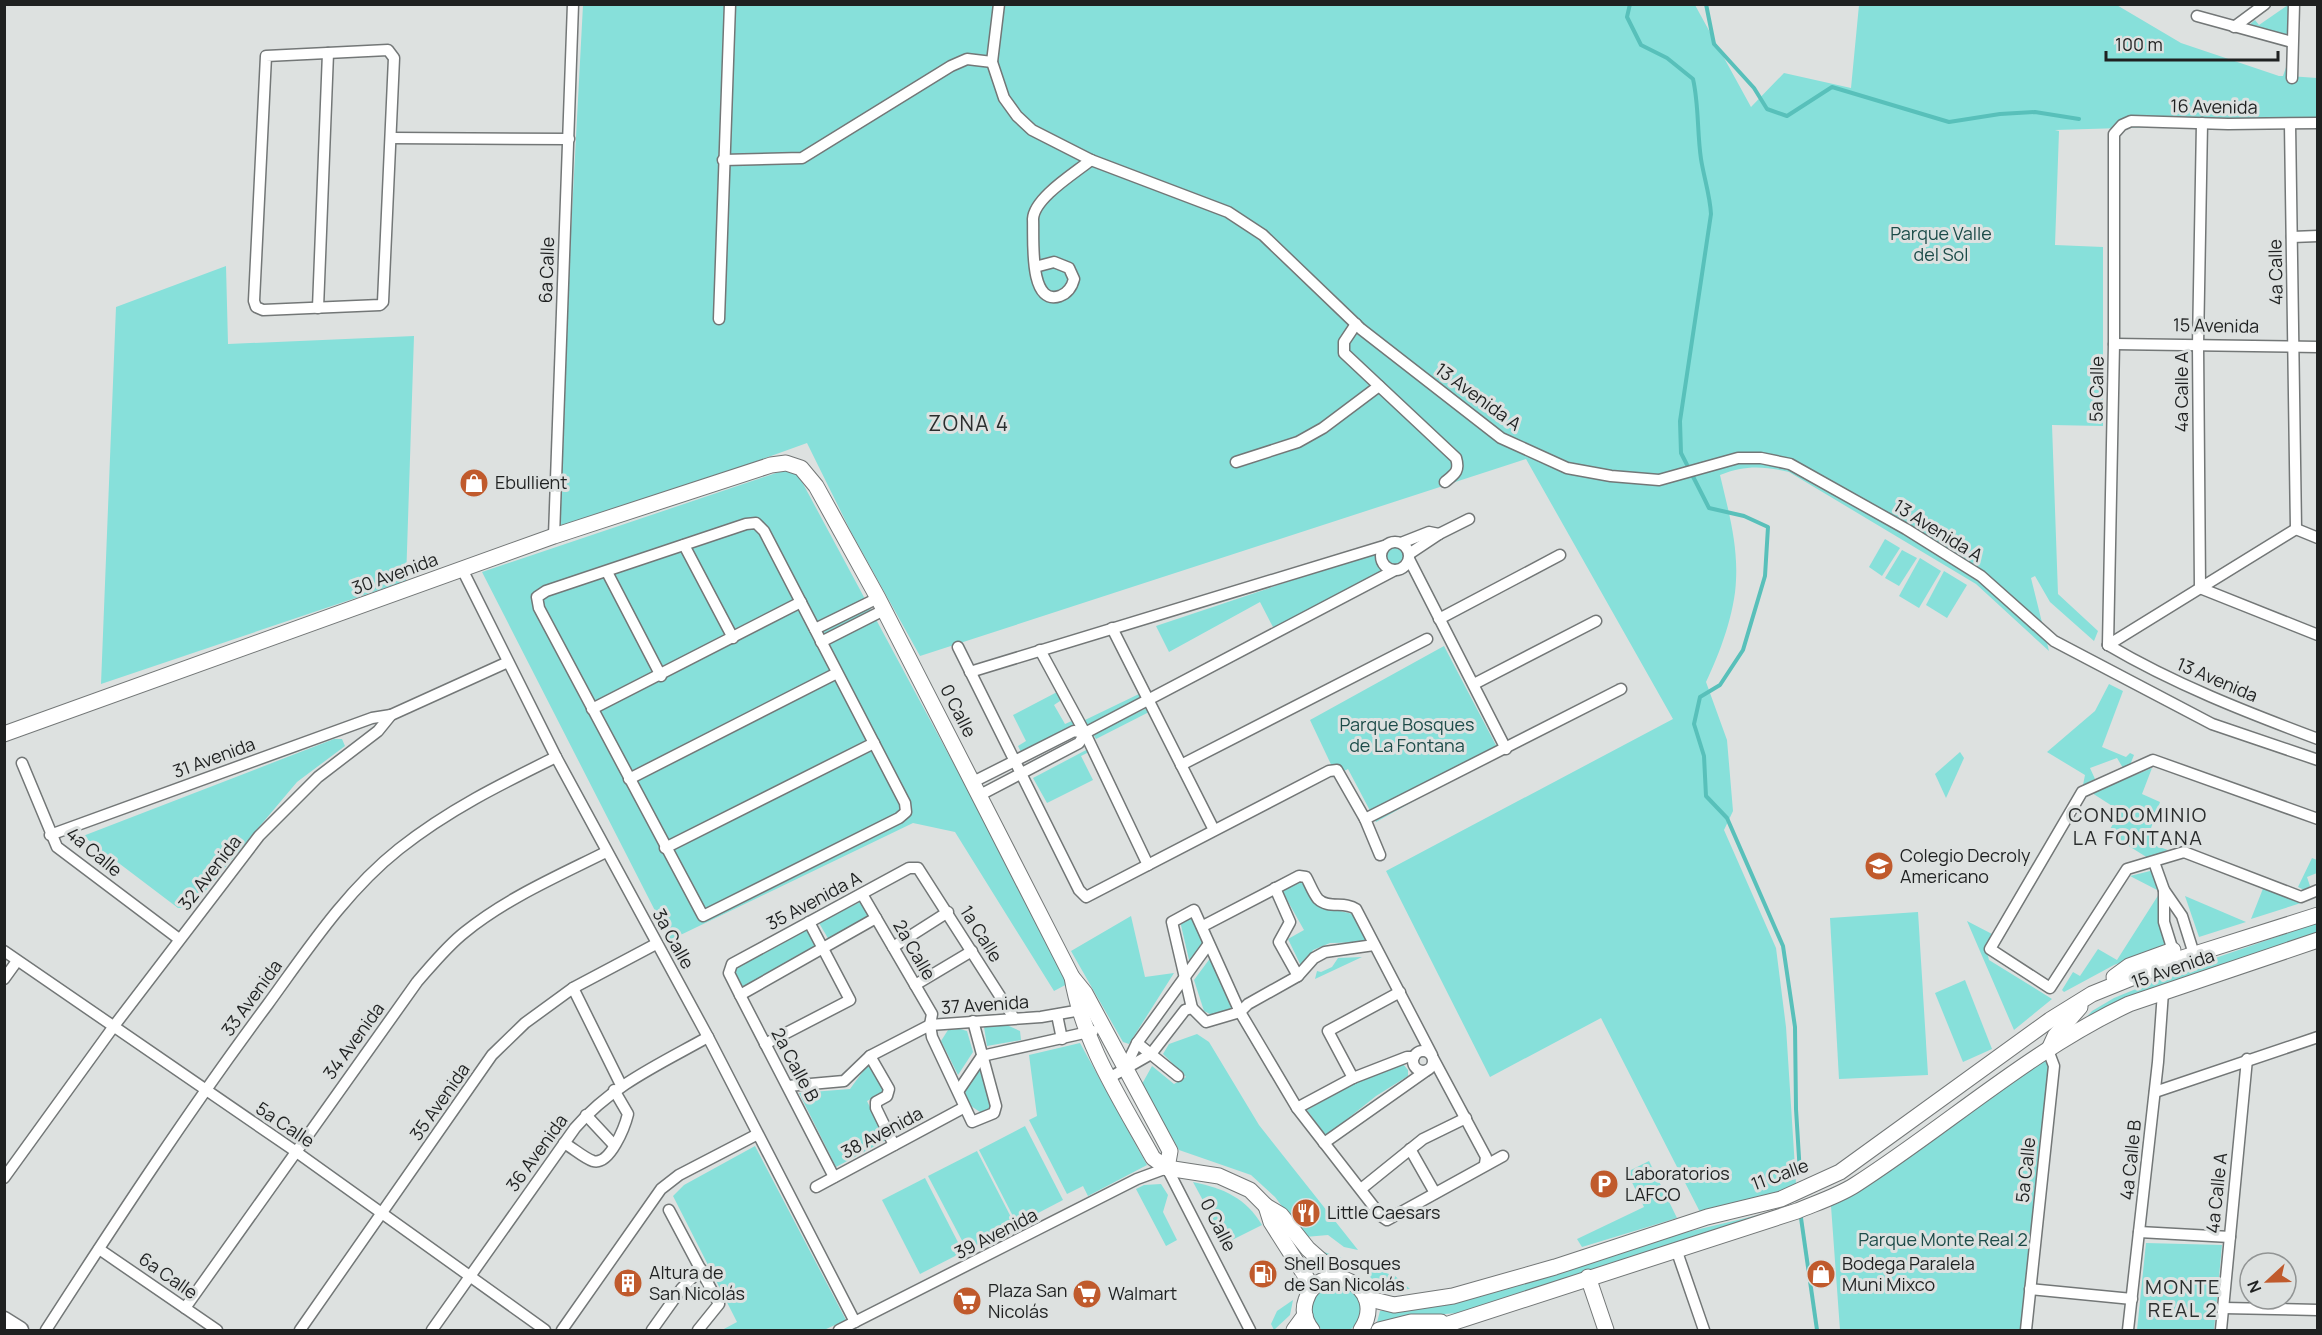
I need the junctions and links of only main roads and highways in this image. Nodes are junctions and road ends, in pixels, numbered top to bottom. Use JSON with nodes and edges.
{"nodes":[{"id":1,"x":801,"y":468,"type":"joint"},
{"id":2,"x":4,"y":734,"type":"edge"},
{"id":3,"x":2318,"y":915,"type":"edge"},
{"id":4,"x":2318,"y":940,"type":"edge"},
{"id":5,"x":2092,"y":994,"type":"junction"},
{"id":6,"x":1087,"y":1009,"type":"junction"},
{"id":7,"x":2048,"y":1050,"type":"junction"},
{"id":8,"x":1167,"y":1168,"type":"junction"},
{"id":9,"x":1266,"y":1206,"type":"junction"},
{"id":10,"x":1588,"y":1277,"type":"junction"},
{"id":11,"x":1341,"y":1278,"type":"junction"},
{"id":12,"x":1313,"y":1288,"type":"junction"},
{"id":13,"x":1366,"y":1298,"type":"junction"},
{"id":14,"x":1305,"y":1315,"type":"junction"},
{"id":15,"x":4,"y":1320,"type":"edge"},
{"id":16,"x":1456,"y":1322,"type":"junction"},
{"id":17,"x":20,"y":1330,"type":"edge"},
{"id":18,"x":1294,"y":1330,"type":"edge"},
{"id":19,"x":1312,"y":1330,"type":"edge"},
{"id":20,"x":1361,"y":1330,"type":"edge"},
{"id":21,"x":1379,"y":1330,"type":"edge"},
{"id":22,"x":1430,"y":1330,"type":"edge"},
{"id":23,"x":1606,"y":1330,"type":"edge"}],
"edges":[{"from":1,"to":2,"type":"main road","name":"30 Avenida"},
{"from":1,"to":6,"type":"main road","name":"0 Calle"},
{"from":3,"to":5,"type":"main road","name":"15 Avenida"},
{"from":4,"to":7,"type":"main road","name":"15 Avenida"},
{"from":5,"to":7,"type":"main road"},
{"from":5,"to":13,"type":"main road","name":"11 Calle"},
{"from":6,"to":8,"type":"main road","name":"0 Calle"},
{"from":6,"to":8,"type":"main road","name":"0 Calle"},
{"from":7,"to":10,"type":"main road"},
{"from":8,"to":9,"type":"main road","name":"0 Calle"},
{"from":9,"to":11,"type":"main road","name":"0 Calle"},
{"from":9,"to":12,"type":"main road","name":"0 Calle"},
{"from":10,"to":16,"type":"main road"},
{"from":10,"to":23,"type":"main road"},
{"from":11,"to":12,"type":"main road"},
{"from":11,"to":13,"type":"main road","name":"0 Calle"},
{"from":12,"to":14,"type":"main road"},
{"from":13,"to":20,"type":"main road"},
{"from":14,"to":18,"type":"main road"},
{"from":14,"to":19,"type":"main road"},
{"from":15,"to":17,"type":"main road"},
{"from":16,"to":21,"type":"main road"},
{"from":16,"to":22,"type":"main road"}]}
